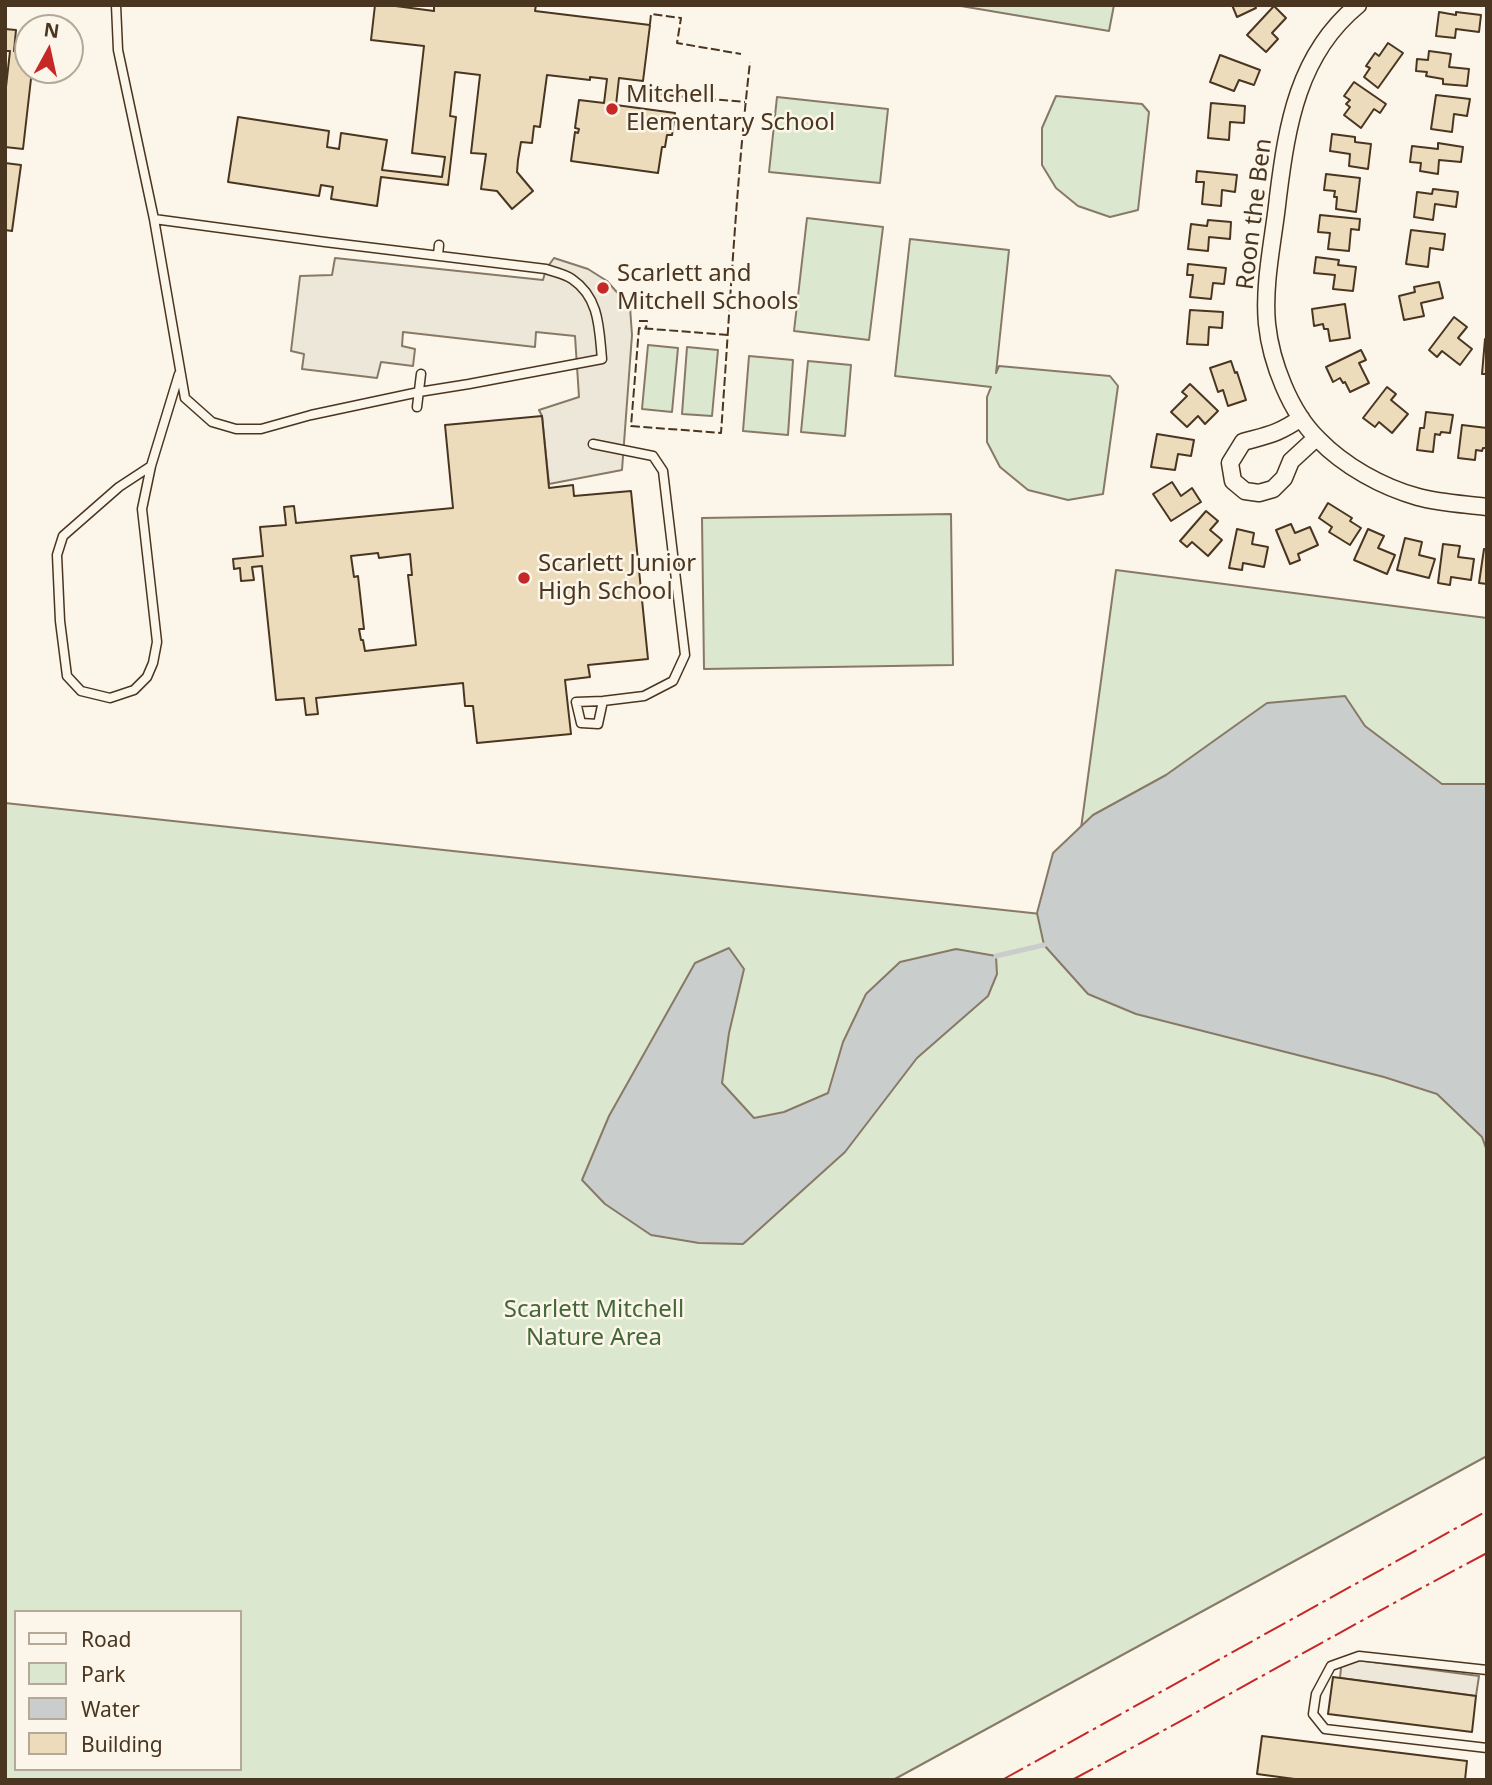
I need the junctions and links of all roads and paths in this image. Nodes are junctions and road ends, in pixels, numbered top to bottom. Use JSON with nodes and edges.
{"nodes":[{"id":1,"x":116,"y":5,"type":"edge"},
{"id":2,"x":1349,"y":8,"type":"edge"},
{"id":3,"x":155,"y":219,"type":"junction"},
{"id":4,"x":439,"y":245,"type":"dead end"},
{"id":5,"x":438,"y":255,"type":"junction"},
{"id":6,"x":181,"y":369,"type":"junction"},
{"id":7,"x":421,"y":374,"type":"dead end"},
{"id":8,"x":419,"y":392,"type":"junction"},
{"id":9,"x":417,"y":407,"type":"dead end"},
{"id":10,"x":1301,"y":418,"type":"junction"},
{"id":11,"x":1316,"y":438,"type":"junction"},
{"id":12,"x":593,"y":444,"type":"dead end"},
{"id":13,"x":151,"y":466,"type":"junction"},
{"id":14,"x":1487,"y":507,"type":"edge"},
{"id":15,"x":603,"y":701,"type":"dead end"},
{"id":16,"x":1487,"y":1670,"type":"edge"},
{"id":17,"x":1487,"y":1748,"type":"edge"}],
"edges":[{"from":1,"to":3,"type":"lane"},
{"from":2,"to":10,"type":"street","name":"Roon the Ben"},
{"from":3,"to":5,"type":"lane"},
{"from":3,"to":6,"type":"lane"},
{"from":4,"to":5,"type":"lane"},
{"from":5,"to":8,"type":"lane"},
{"from":6,"to":8,"type":"lane"},
{"from":6,"to":13,"type":"lane"},
{"from":7,"to":8,"type":"lane"},
{"from":8,"to":9,"type":"lane"},
{"from":10,"to":11,"type":"street","name":"Roon the Ben"},
{"from":10,"to":11,"type":"street"},
{"from":11,"to":14,"type":"street","name":"Roon the Ben"},
{"from":12,"to":15,"type":"lane"},
{"from":13,"to":13,"type":"lane"},
{"from":16,"to":17,"type":"lane"}]}
